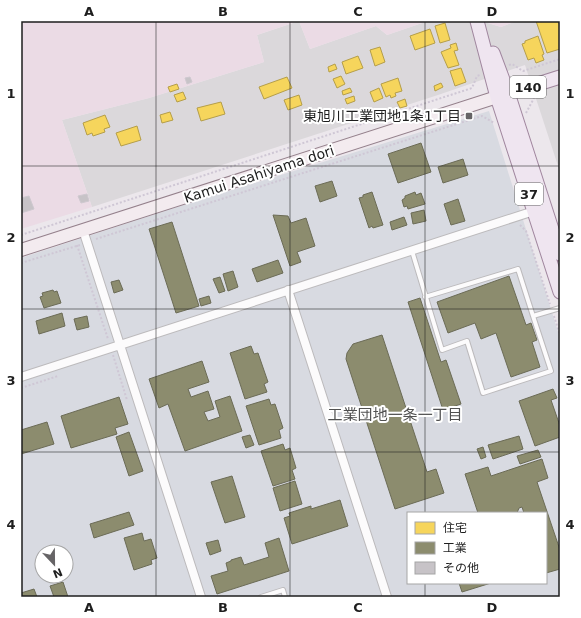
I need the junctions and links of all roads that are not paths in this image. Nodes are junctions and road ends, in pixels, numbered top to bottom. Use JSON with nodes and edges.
{"nodes":[{"id":1,"x":477,"y":21,"type":"edge"},
{"id":2,"x":482,"y":21,"type":"edge"},
{"id":3,"x":495,"y":71,"type":"junction"},
{"id":4,"x":560,"y":76,"type":"edge"},
{"id":5,"x":502,"y":95,"type":"junction"},
{"id":6,"x":539,"y":209,"type":"junction"},
{"id":7,"x":83,"y":230,"type":"junction"},
{"id":8,"x":21,"y":250,"type":"edge"},
{"id":9,"x":412,"y":251,"type":"junction"},
{"id":10,"x":560,"y":254,"type":"edge"},
{"id":11,"x":288,"y":290,"type":"junction"},
{"id":12,"x":560,"y":292,"type":"edge"},
{"id":13,"x":425,"y":297,"type":"junction"},
{"id":14,"x":560,"y":308,"type":"edge"},
{"id":15,"x":533,"y":316,"type":"junction"},
{"id":16,"x":119,"y":341,"type":"junction"},
{"id":17,"x":21,"y":377,"type":"edge"},
{"id":18,"x":201,"y":597,"type":"edge"},
{"id":19,"x":260,"y":597,"type":"edge"},
{"id":20,"x":285,"y":597,"type":"edge"},
{"id":21,"x":387,"y":597,"type":"edge"}],
"edges":[{"from":1,"to":3,"type":"main road","number":"37"},
{"from":2,"to":3,"type":"main road","number":"37"},
{"from":3,"to":5,"type":"main road","number":"37"},
{"from":4,"to":5,"type":"main road","number":"140"},
{"from":5,"to":6,"type":"main road","number":"37"},
{"from":5,"to":7,"type":"main road","name":"Kamui Asahiyama dori"},
{"from":6,"to":9,"type":"street"},
{"from":6,"to":10,"type":"main road","number":"37"},
{"from":6,"to":12,"type":"main road","number":"37"},
{"from":7,"to":8,"type":"main road","name":"Kamui Asahiyama dori"},
{"from":7,"to":16,"type":"street"},
{"from":9,"to":11,"type":"street"},
{"from":9,"to":13,"type":"lane"},
{"from":11,"to":16,"type":"street"},
{"from":11,"to":21,"type":"street"},
{"from":13,"to":15,"type":"lane"},
{"from":13,"to":15,"type":"lane"},
{"from":14,"to":15,"type":"lane"},
{"from":16,"to":17,"type":"street"},
{"from":16,"to":18,"type":"street"},
{"from":19,"to":20,"type":"lane"}]}
